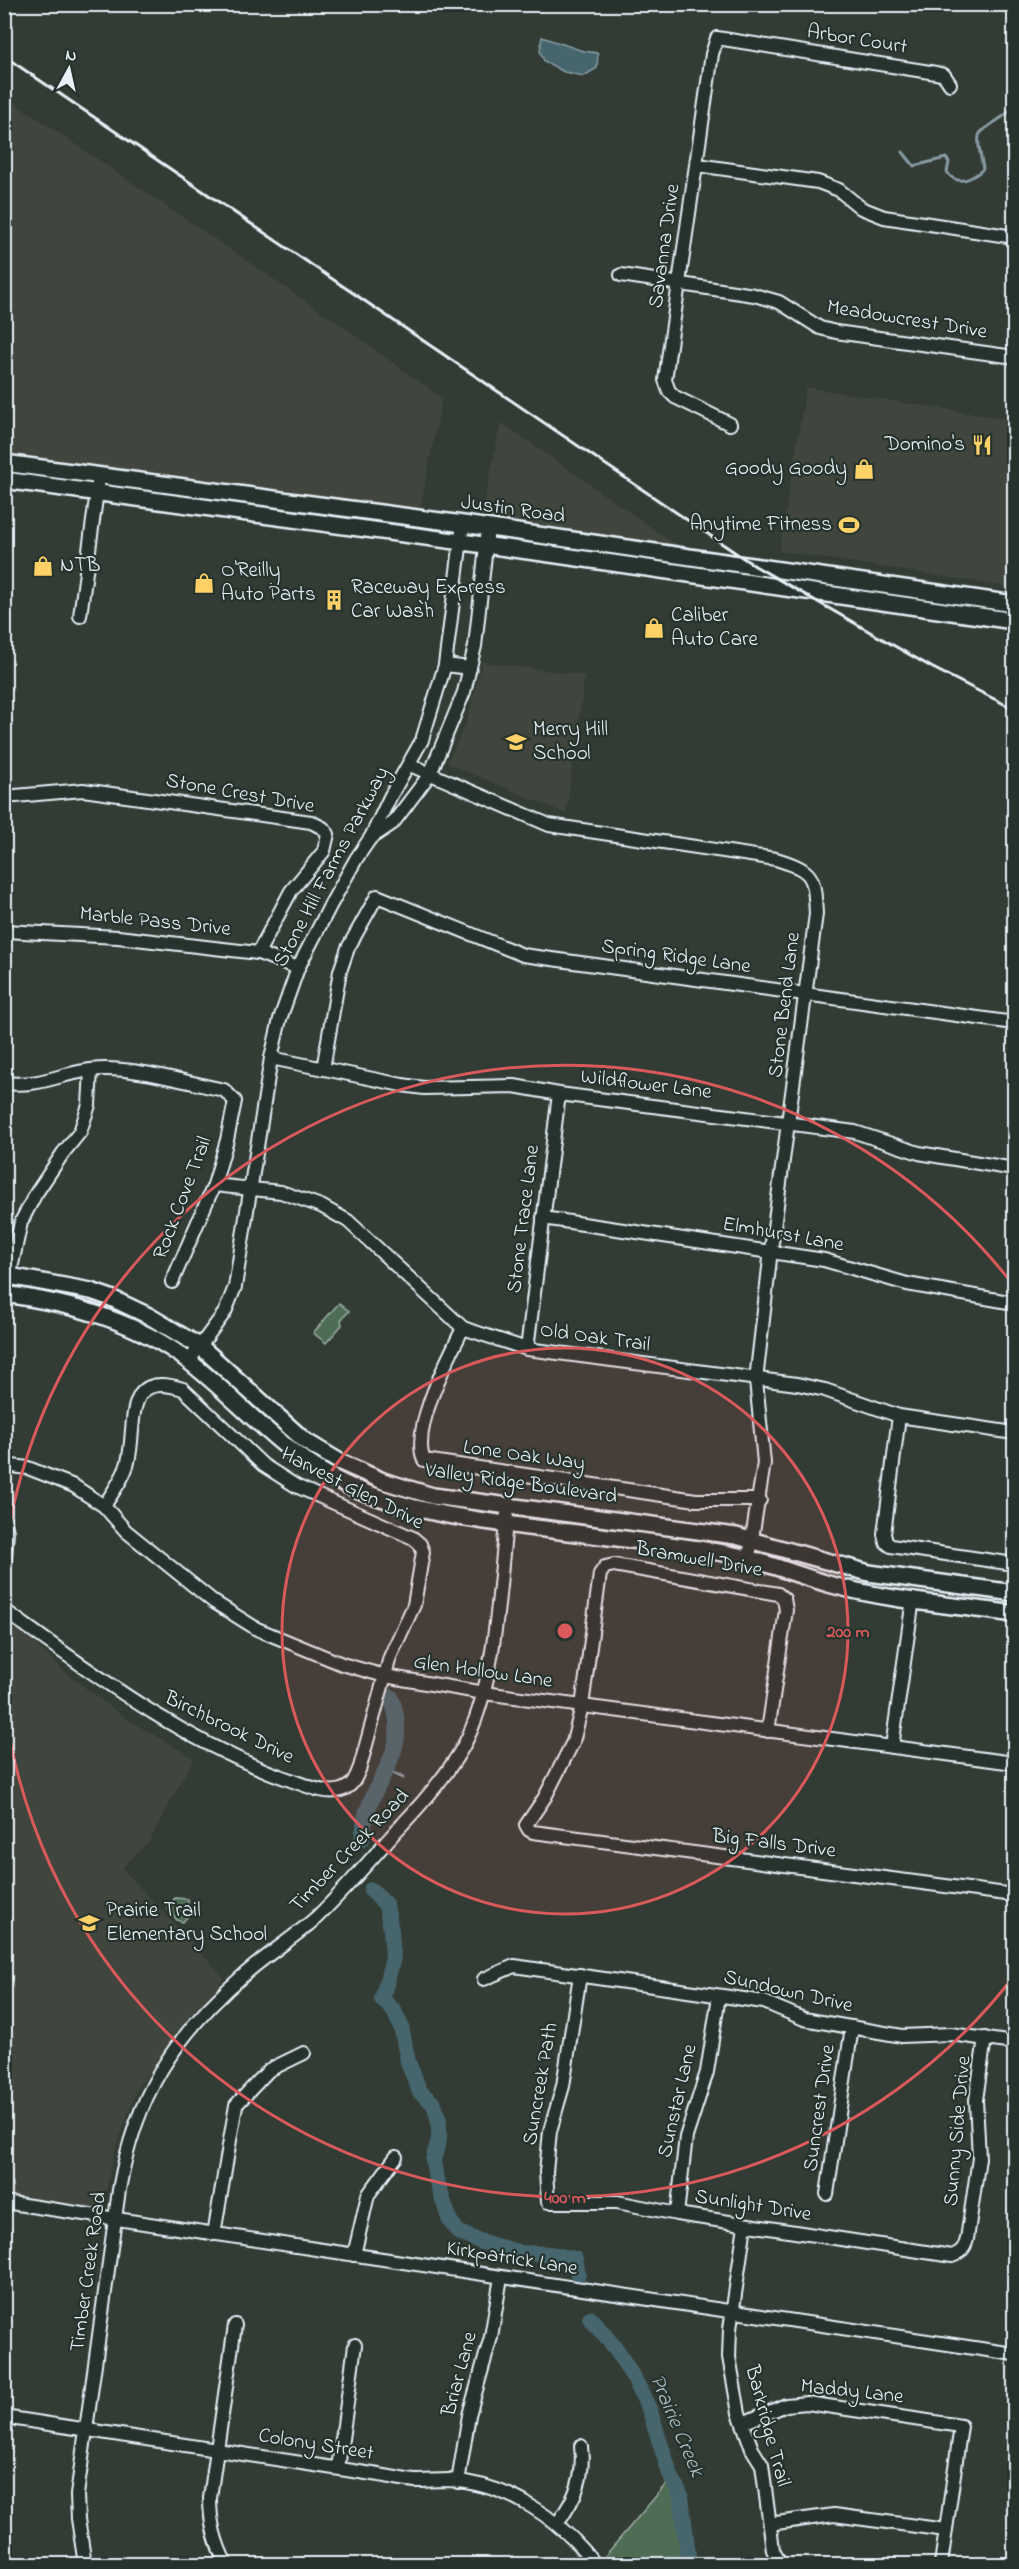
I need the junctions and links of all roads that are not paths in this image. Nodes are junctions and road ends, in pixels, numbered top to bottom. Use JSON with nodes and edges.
{"nodes":[{"id":1,"x":717,"y":38,"type":"joint"},
{"id":2,"x":950,"y":84,"type":"dead end"},
{"id":3,"x":697,"y":165,"type":"junction"},
{"id":4,"x":1014,"y":237,"type":"edge"},
{"id":5,"x":621,"y":275,"type":"dead end"},
{"id":6,"x":679,"y":283,"type":"junction"},
{"id":7,"x":1014,"y":357,"type":"edge"},
{"id":8,"x":730,"y":424,"type":"dead end"},
{"id":9,"x":4,"y":463,"type":"edge"},
{"id":10,"x":99,"y":476,"type":"junction"},
{"id":11,"x":4,"y":480,"type":"edge"},
{"id":12,"x":97,"y":492,"type":"junction"},
{"id":13,"x":272,"y":507,"type":"junction"},
{"id":14,"x":464,"y":524,"type":"junction"},
{"id":15,"x":488,"y":528,"type":"junction"},
{"id":16,"x":461,"y":541,"type":"junction"},
{"id":17,"x":486,"y":545,"type":"junction"},
{"id":18,"x":1014,"y":604,"type":"edge"},
{"id":19,"x":80,"y":616,"type":"dead end"},
{"id":20,"x":1014,"y":621,"type":"edge"},
{"id":21,"x":445,"y":665,"type":"junction"},
{"id":22,"x":470,"y":668,"type":"junction"},
{"id":23,"x":410,"y":765,"type":"junction"},
{"id":24,"x":430,"y":774,"type":"junction"},
{"id":25,"x":4,"y":797,"type":"edge"},
{"id":26,"x":371,"y":837,"type":"junction"},
{"id":27,"x":4,"y":931,"type":"edge"},
{"id":28,"x":258,"y":953,"type":"junction"},
{"id":29,"x":298,"y":968,"type":"junction"},
{"id":30,"x":806,"y":994,"type":"junction"},
{"id":31,"x":1014,"y":1023,"type":"edge"},
{"id":32,"x":271,"y":1058,"type":"junction"},
{"id":33,"x":323,"y":1069,"type":"junction"},
{"id":34,"x":91,"y":1070,"type":"junction"},
{"id":35,"x":4,"y":1083,"type":"edge"},
{"id":36,"x":559,"y":1094,"type":"junction"},
{"id":37,"x":789,"y":1122,"type":"junction"},
{"id":38,"x":1014,"y":1169,"type":"edge"},
{"id":39,"x":214,"y":1185,"type":"junction"},
{"id":40,"x":252,"y":1189,"type":"junction"},
{"id":41,"x":543,"y":1218,"type":"junction"},
{"id":42,"x":771,"y":1251,"type":"junction"},
{"id":43,"x":7,"y":1276,"type":"edge"},
{"id":44,"x":172,"y":1282,"type":"dead end"},
{"id":45,"x":5,"y":1297,"type":"edge"},
{"id":46,"x":1014,"y":1303,"type":"edge"},
{"id":47,"x":464,"y":1328,"type":"junction"},
{"id":48,"x":201,"y":1347,"type":"junction"},
{"id":49,"x":527,"y":1349,"type":"junction"},
{"id":50,"x":189,"y":1361,"type":"junction"},
{"id":51,"x":756,"y":1380,"type":"junction"},
{"id":52,"x":899,"y":1416,"type":"junction"},
{"id":53,"x":1014,"y":1432,"type":"edge"},
{"id":54,"x":4,"y":1465,"type":"edge"},
{"id":55,"x":760,"y":1500,"type":"junction"},
{"id":56,"x":104,"y":1506,"type":"junction"},
{"id":57,"x":508,"y":1506,"type":"junction"},
{"id":58,"x":4,"y":1518,"type":"edge"},
{"id":59,"x":506,"y":1524,"type":"junction"},
{"id":60,"x":752,"y":1540,"type":"junction"},
{"id":61,"x":748,"y":1557,"type":"junction"},
{"id":62,"x":1014,"y":1564,"type":"edge"},
{"id":63,"x":4,"y":1570,"type":"edge"},
{"id":64,"x":1014,"y":1593,"type":"edge"},
{"id":65,"x":913,"y":1599,"type":"junction"},
{"id":66,"x":4,"y":1610,"type":"edge"},
{"id":67,"x":1014,"y":1614,"type":"edge"},
{"id":68,"x":385,"y":1676,"type":"junction"},
{"id":69,"x":484,"y":1693,"type":"junction"},
{"id":70,"x":582,"y":1706,"type":"junction"},
{"id":71,"x":768,"y":1731,"type":"junction"},
{"id":72,"x":892,"y":1747,"type":"junction"},
{"id":73,"x":1014,"y":1763,"type":"edge"},
{"id":74,"x":1014,"y":1895,"type":"edge"},
{"id":75,"x":580,"y":1975,"type":"junction"},
{"id":76,"x":484,"y":1979,"type":"dead end"},
{"id":77,"x":719,"y":1996,"type":"junction"},
{"id":78,"x":852,"y":2027,"type":"junction"},
{"id":79,"x":985,"y":2038,"type":"junction"},
{"id":80,"x":1014,"y":2043,"type":"edge"},
{"id":81,"x":304,"y":2053,"type":"dead end"},
{"id":82,"x":396,"y":2157,"type":"dead end"},
{"id":83,"x":827,"y":2194,"type":"dead end"},
{"id":84,"x":4,"y":2202,"type":"edge"},
{"id":85,"x":548,"y":2202,"type":"joint"},
{"id":86,"x":677,"y":2214,"type":"junction"},
{"id":87,"x":116,"y":2219,"type":"junction"},
{"id":88,"x":745,"y":2224,"type":"junction"},
{"id":89,"x":214,"y":2234,"type":"junction"},
{"id":90,"x":354,"y":2255,"type":"junction"},
{"id":91,"x":952,"y":2256,"type":"joint"},
{"id":92,"x":501,"y":2277,"type":"junction"},
{"id":93,"x":733,"y":2312,"type":"junction"},
{"id":94,"x":235,"y":2325,"type":"dead end"},
{"id":95,"x":355,"y":2345,"type":"dead end"},
{"id":96,"x":1014,"y":2354,"type":"edge"},
{"id":97,"x":4,"y":2417,"type":"edge"},
{"id":98,"x":743,"y":2423,"type":"junction"},
{"id":99,"x":87,"y":2430,"type":"junction"},
{"id":100,"x":582,"y":2446,"type":"dead end"},
{"id":101,"x":217,"y":2449,"type":"junction"},
{"id":102,"x":338,"y":2468,"type":"junction"},
{"id":103,"x":458,"y":2482,"type":"junction"},
{"id":104,"x":557,"y":2524,"type":"junction"},
{"id":105,"x":769,"y":2524,"type":"junction"},
{"id":106,"x":946,"y":2530,"type":"junction"},
{"id":107,"x":85,"y":2565,"type":"edge"},
{"id":108,"x":226,"y":2565,"type":"edge"},
{"id":109,"x":596,"y":2565,"type":"edge"},
{"id":110,"x":780,"y":2565,"type":"edge"},
{"id":111,"x":941,"y":2565,"type":"edge"}],
"edges":[{"from":1,"to":2,"type":"street","name":"Arbor Court"},
{"from":1,"to":3,"type":"street","name":"Savanna Drive"},
{"from":3,"to":4,"type":"street"},
{"from":3,"to":6,"type":"street","name":"Savanna Drive"},
{"from":5,"to":6,"type":"street","name":"Meadowcrest Drive"},
{"from":6,"to":7,"type":"street","name":"Meadowcrest Drive"},
{"from":6,"to":8,"type":"street","name":"Savanna Drive"},
{"from":9,"to":10,"type":"main road","name":"Justin Road"},
{"from":10,"to":12,"type":"street"},
{"from":10,"to":13,"type":"main road","name":"Justin Road"},
{"from":11,"to":12,"type":"main road","name":"Justin Road"},
{"from":12,"to":13,"type":"main road","name":"Justin Road"},
{"from":12,"to":19,"type":"street"},
{"from":13,"to":14,"type":"main road","name":"Justin Road"},
{"from":13,"to":16,"type":"main road","name":"Justin Road"},
{"from":14,"to":15,"type":"main road","name":"Justin Road"},
{"from":14,"to":16,"type":"street","name":"Stone Hill Farms Parkway"},
{"from":15,"to":17,"type":"street"},
{"from":15,"to":18,"type":"main road","name":"Justin Road"},
{"from":16,"to":17,"type":"main road","name":"Justin Road"},
{"from":16,"to":21,"type":"street","name":"Stone Hill Farms Parkway"},
{"from":17,"to":20,"type":"main road","name":"Justin Road"},
{"from":17,"to":22,"type":"street"},
{"from":21,"to":22,"type":"street"},
{"from":21,"to":23,"type":"street","name":"Stone Hill Farms Parkway"},
{"from":22,"to":24,"type":"street"},
{"from":23,"to":24,"type":"street","name":"Stone Bend Lane"},
{"from":23,"to":26,"type":"street","name":"Stone Hill Farms Parkway"},
{"from":24,"to":26,"type":"street"},
{"from":24,"to":30,"type":"street","name":"Stone Bend Lane"},
{"from":25,"to":28,"type":"street","name":"Stone Crest Drive"},
{"from":26,"to":29,"type":"street","name":"Stone Hill Farms Parkway"},
{"from":27,"to":28,"type":"street","name":"Marble Pass Drive"},
{"from":28,"to":29,"type":"street","name":"Marble Pass Drive"},
{"from":29,"to":32,"type":"street","name":"Stone Hill Farms Parkway"},
{"from":30,"to":31,"type":"street","name":"Spring Ridge Lane"},
{"from":30,"to":33,"type":"street","name":"Spring Ridge Lane"},
{"from":30,"to":37,"type":"street","name":"Stone Bend Lane"},
{"from":32,"to":33,"type":"street","name":"Wildflower Lane"},
{"from":32,"to":40,"type":"street","name":"Stone Hill Farms Parkway"},
{"from":33,"to":36,"type":"street","name":"Wildflower Lane"},
{"from":34,"to":35,"type":"street"},
{"from":34,"to":39,"type":"street","name":"Rock Cove Trail"},
{"from":34,"to":43,"type":"street"},
{"from":36,"to":37,"type":"street","name":"Wildflower Lane"},
{"from":36,"to":41,"type":"street","name":"Stone Trace Lane"},
{"from":37,"to":38,"type":"street","name":"Wildflower Lane"},
{"from":37,"to":42,"type":"street","name":"Stone Bend Lane"},
{"from":39,"to":40,"type":"street","name":"Old Oak Trail"},
{"from":39,"to":44,"type":"street","name":"Rock Cove Trail"},
{"from":40,"to":47,"type":"street","name":"Old Oak Trail"},
{"from":40,"to":48,"type":"street","name":"Stone Hill Farms Parkway"},
{"from":41,"to":42,"type":"street","name":"Elmhurst Lane"},
{"from":41,"to":49,"type":"street","name":"Stone Trace Lane"},
{"from":42,"to":46,"type":"street","name":"Elmhurst Lane"},
{"from":42,"to":51,"type":"street","name":"Stone Bend Lane"},
{"from":43,"to":45,"type":"street"},
{"from":43,"to":48,"type":"main road","name":"Valley Ridge Boulevard"},
{"from":45,"to":50,"type":"main road","name":"Valley Ridge Boulevard"},
{"from":47,"to":49,"type":"street","name":"Old Oak Trail"},
{"from":47,"to":55,"type":"street","name":"Lone Oak Way"},
{"from":48,"to":50,"type":"street","name":"Stone Hill Farms Parkway"},
{"from":48,"to":57,"type":"main road","name":"Valley Ridge Boulevard"},
{"from":49,"to":51,"type":"street","name":"Old Oak Trail"},
{"from":50,"to":59,"type":"main road","name":"Valley Ridge Boulevard"},
{"from":51,"to":52,"type":"street","name":"Old Oak Trail"},
{"from":51,"to":55,"type":"street","name":"Stone Bend Lane"},
{"from":52,"to":53,"type":"street","name":"Old Oak Trail"},
{"from":52,"to":62,"type":"street"},
{"from":54,"to":56,"type":"street","name":"Glen Hollow Lane"},
{"from":55,"to":60,"type":"street","name":"Stone Bend Lane"},
{"from":56,"to":68,"type":"street","name":"Glen Hollow Lane"},
{"from":56,"to":68,"type":"street","name":"Harvest Glen Drive"},
{"from":57,"to":59,"type":"street","name":"Timber Creek Road"},
{"from":57,"to":60,"type":"main road","name":"Valley Ridge Boulevard"},
{"from":58,"to":63,"type":"street"},
{"from":59,"to":61,"type":"main road","name":"Valley Ridge Boulevard"},
{"from":59,"to":69,"type":"street","name":"Timber Creek Road"},
{"from":60,"to":61,"type":"street","name":"Stone Bend Lane"},
{"from":60,"to":64,"type":"main road","name":"Valley Ridge Boulevard"},
{"from":61,"to":65,"type":"main road","name":"Valley Ridge Boulevard"},
{"from":65,"to":67,"type":"main road","name":"Valley Ridge Boulevard"},
{"from":65,"to":72,"type":"street"},
{"from":66,"to":68,"type":"street","name":"Birchbrook Drive"},
{"from":68,"to":69,"type":"street","name":"Glen Hollow Lane"},
{"from":69,"to":70,"type":"street","name":"Glen Hollow Lane"},
{"from":69,"to":87,"type":"street","name":"Timber Creek Road"},
{"from":70,"to":71,"type":"street","name":"Glen Hollow Lane"},
{"from":70,"to":71,"type":"street","name":"Bramwell Drive"},
{"from":70,"to":74,"type":"street","name":"Big Falls Drive"},
{"from":71,"to":72,"type":"street","name":"Glen Hollow Lane"},
{"from":72,"to":73,"type":"street","name":"Glen Hollow Lane"},
{"from":75,"to":76,"type":"street","name":"Sundown Drive"},
{"from":75,"to":77,"type":"street","name":"Sundown Drive"},
{"from":75,"to":85,"type":"street","name":"Suncreek Path"},
{"from":77,"to":78,"type":"street","name":"Sundown Drive"},
{"from":77,"to":86,"type":"street","name":"Sunstar Lane"},
{"from":78,"to":79,"type":"street","name":"Sundown Drive"},
{"from":78,"to":83,"type":"street","name":"Suncrest Drive"},
{"from":79,"to":80,"type":"street","name":"Sundown Drive"},
{"from":79,"to":91,"type":"street","name":"Sunny Side Drive"},
{"from":81,"to":89,"type":"street"},
{"from":82,"to":90,"type":"street"},
{"from":84,"to":87,"type":"street","name":"Kirkpatrick Lane"},
{"from":85,"to":86,"type":"street","name":"Sunlight Drive"},
{"from":86,"to":88,"type":"street","name":"Sunlight Drive"},
{"from":87,"to":89,"type":"street","name":"Kirkpatrick Lane"},
{"from":87,"to":99,"type":"street","name":"Timber Creek Road"},
{"from":88,"to":91,"type":"street","name":"Sunlight Drive"},
{"from":88,"to":93,"type":"street","name":"Barkridge Trail"},
{"from":89,"to":90,"type":"street","name":"Kirkpatrick Lane"},
{"from":90,"to":92,"type":"street","name":"Kirkpatrick Lane"},
{"from":92,"to":93,"type":"street","name":"Kirkpatrick Lane"},
{"from":92,"to":103,"type":"street","name":"Briar Lane"},
{"from":93,"to":96,"type":"street","name":"Kirkpatrick Lane"},
{"from":93,"to":98,"type":"street","name":"Barkridge Trail"},
{"from":94,"to":101,"type":"street"},
{"from":95,"to":102,"type":"street"},
{"from":97,"to":99,"type":"street","name":"Colony Street"},
{"from":98,"to":105,"type":"street","name":"Barkridge Trail"},
{"from":98,"to":106,"type":"street","name":"Maddy Lane"},
{"from":99,"to":101,"type":"street","name":"Colony Street"},
{"from":99,"to":107,"type":"street","name":"Timber Creek Road"},
{"from":100,"to":104,"type":"street"},
{"from":101,"to":102,"type":"street","name":"Colony Street"},
{"from":101,"to":108,"type":"street"},
{"from":102,"to":103,"type":"street","name":"Colony Street"},
{"from":103,"to":104,"type":"street","name":"Colony Street"},
{"from":104,"to":109,"type":"street","name":"Colony Street"},
{"from":105,"to":106,"type":"street"},
{"from":105,"to":110,"type":"street","name":"Barkridge Trail"},
{"from":106,"to":111,"type":"street"}]}
